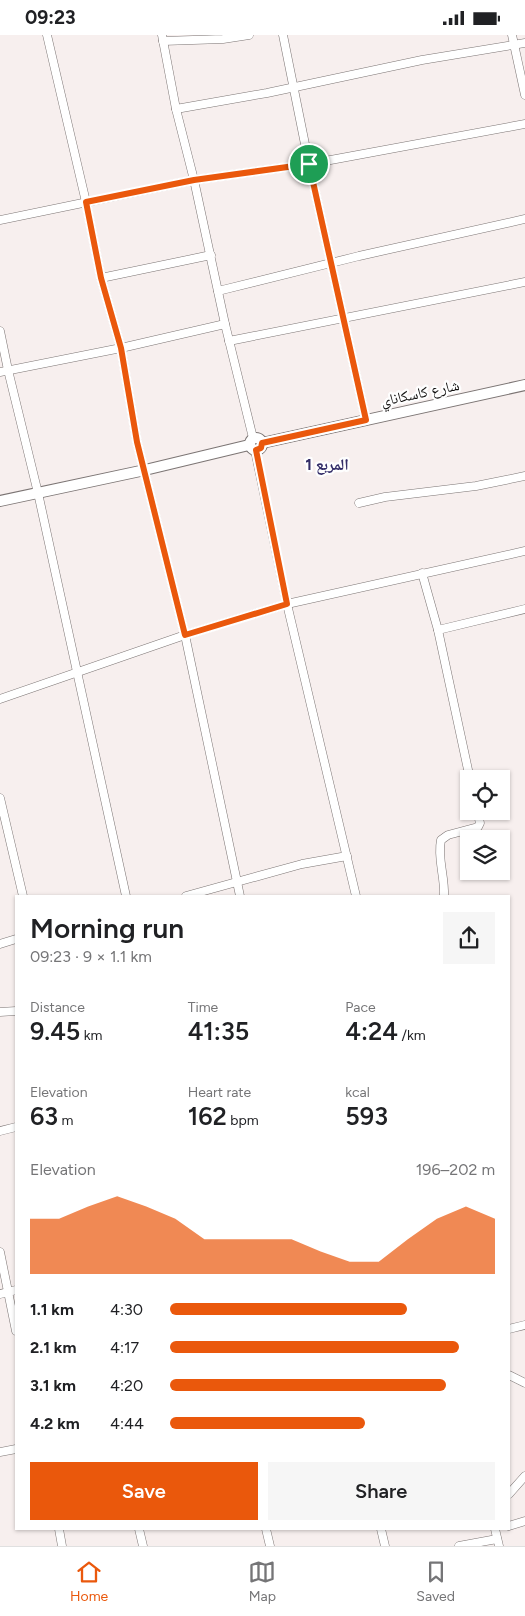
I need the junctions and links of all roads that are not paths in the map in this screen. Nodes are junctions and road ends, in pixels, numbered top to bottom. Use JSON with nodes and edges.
{"nodes":[{"id":1,"x":47,"y":35,"type":"edge"},
{"id":2,"x":249,"y":35,"type":"edge"},
{"id":3,"x":283,"y":35,"type":"edge"},
{"id":4,"x":512,"y":35,"type":"edge"},
{"id":5,"x":163,"y":38,"type":"edge"},
{"id":6,"x":525,"y":43,"type":"edge"},
{"id":7,"x":513,"y":45,"type":"junction"},
{"id":8,"x":293,"y":87,"type":"junction"},
{"id":9,"x":525,"y":95,"type":"edge"},
{"id":10,"x":176,"y":109,"type":"junction"},
{"id":11,"x":525,"y":124,"type":"edge"},
{"id":12,"x":309,"y":164,"type":"junction"},
{"id":13,"x":194,"y":180,"type":"junction"},
{"id":14,"x":86,"y":202,"type":"junction"},
{"id":15,"x":525,"y":219,"type":"edge"},
{"id":16,"x":0,"y":220,"type":"edge"},
{"id":17,"x":210,"y":255,"type":"junction"},
{"id":18,"x":331,"y":263,"type":"junction"},
{"id":19,"x":101,"y":278,"type":"junction"},
{"id":20,"x":525,"y":281,"type":"edge"},
{"id":21,"x":218,"y":291,"type":"junction"},
{"id":22,"x":344,"y":318,"type":"junction"},
{"id":23,"x":225,"y":324,"type":"junction"},
{"id":24,"x":0,"y":331,"type":"edge"},
{"id":25,"x":229,"y":341,"type":"junction"},
{"id":26,"x":121,"y":348,"type":"junction"},
{"id":27,"x":4,"y":371,"type":"edge"},
{"id":28,"x":525,"y":385,"type":"edge"},
{"id":29,"x":366,"y":420,"type":"junction"},
{"id":30,"x":255,"y":444,"type":"junction"},
{"id":31,"x":144,"y":470,"type":"junction"},
{"id":32,"x":525,"y":476,"type":"edge"},
{"id":33,"x":38,"y":493,"type":"junction"},
{"id":34,"x":0,"y":501,"type":"edge"},
{"id":35,"x":360,"y":503,"type":"dead end"},
{"id":36,"x":525,"y":552,"type":"edge"},
{"id":37,"x":422,"y":573,"type":"junction"},
{"id":38,"x":287,"y":604,"type":"junction"},
{"id":39,"x":525,"y":609,"type":"edge"},
{"id":40,"x":438,"y":630,"type":"junction"},
{"id":41,"x":185,"y":635,"type":"junction"},
{"id":42,"x":76,"y":672,"type":"junction"},
{"id":43,"x":0,"y":699,"type":"edge"},
{"id":44,"x":468,"y":770,"type":"edge"},
{"id":45,"x":0,"y":798,"type":"edge"},
{"id":46,"x":479,"y":820,"type":"edge"},
{"id":47,"x":347,"y":856,"type":"junction"},
{"id":48,"x":236,"y":882,"type":"junction"},
{"id":49,"x":23,"y":895,"type":"edge"},
{"id":50,"x":126,"y":895,"type":"edge"},
{"id":51,"x":190,"y":895,"type":"edge"},
{"id":52,"x":240,"y":895,"type":"edge"},
{"id":53,"x":356,"y":895,"type":"edge"},
{"id":54,"x":444,"y":895,"type":"edge"},
{"id":55,"x":15,"y":939,"type":"edge"},
{"id":56,"x":0,"y":944,"type":"edge"},
{"id":57,"x":15,"y":1011,"type":"edge"},
{"id":58,"x":0,"y":1012,"type":"edge"},
{"id":59,"x":15,"y":1127,"type":"edge"},
{"id":60,"x":0,"y":1131,"type":"edge"},
{"id":61,"x":0,"y":1252,"type":"edge"},
{"id":62,"x":8,"y":1292,"type":"edge"},
{"id":63,"x":525,"y":1325,"type":"edge"},
{"id":64,"x":15,"y":1326,"type":"edge"},
{"id":65,"x":510,"y":1329,"type":"edge"},
{"id":66,"x":510,"y":1376,"type":"edge"},
{"id":67,"x":525,"y":1383,"type":"edge"},
{"id":68,"x":15,"y":1449,"type":"edge"},
{"id":69,"x":0,"y":1452,"type":"edge"},
{"id":70,"x":525,"y":1476,"type":"edge"},
{"id":71,"x":510,"y":1493,"type":"edge"},
{"id":72,"x":525,"y":1521,"type":"edge"},
{"id":73,"x":510,"y":1526,"type":"edge"},
{"id":74,"x":59,"y":1530,"type":"edge"},
{"id":75,"x":139,"y":1530,"type":"edge"},
{"id":76,"x":266,"y":1530,"type":"edge"},
{"id":77,"x":381,"y":1530,"type":"edge"},
{"id":78,"x":496,"y":1530,"type":"edge"},
{"id":79,"x":498,"y":1543,"type":"edge"},
{"id":80,"x":62,"y":1546,"type":"edge"},
{"id":81,"x":143,"y":1546,"type":"edge"},
{"id":82,"x":270,"y":1546,"type":"edge"},
{"id":83,"x":385,"y":1546,"type":"edge"},
{"id":84,"x":459,"y":1546,"type":"edge"}],
"edges":[{"from":1,"to":14,"type":"street"},
{"from":2,"to":5,"type":"street"},
{"from":3,"to":8,"type":"street"},
{"from":4,"to":7,"type":"street"},
{"from":5,"to":10,"type":"street"},
{"from":6,"to":7,"type":"street"},
{"from":7,"to":8,"type":"street"},
{"from":7,"to":9,"type":"street"},
{"from":8,"to":10,"type":"street"},
{"from":8,"to":12,"type":"street"},
{"from":10,"to":13,"type":"street"},
{"from":11,"to":12,"type":"street"},
{"from":12,"to":13,"type":"street"},
{"from":12,"to":18,"type":"street"},
{"from":13,"to":14,"type":"street"},
{"from":13,"to":17,"type":"street"},
{"from":14,"to":16,"type":"street"},
{"from":14,"to":19,"type":"street"},
{"from":15,"to":18,"type":"street"},
{"from":17,"to":19,"type":"street"},
{"from":17,"to":21,"type":"street"},
{"from":18,"to":21,"type":"street"},
{"from":18,"to":22,"type":"street"},
{"from":19,"to":26,"type":"street"},
{"from":20,"to":22,"type":"street"},
{"from":21,"to":23,"type":"street"},
{"from":22,"to":25,"type":"street"},
{"from":22,"to":29,"type":"street"},
{"from":23,"to":25,"type":"street"},
{"from":23,"to":26,"type":"street"},
{"from":24,"to":27,"type":"street"},
{"from":25,"to":30,"type":"street"},
{"from":26,"to":27,"type":"street"},
{"from":26,"to":31,"type":"street"},
{"from":27,"to":33,"type":"street"},
{"from":28,"to":29,"type":"street","name":"شارع كاسكاناي"},
{"from":29,"to":30,"type":"street","name":"شارع كاسكاناي"},
{"from":30,"to":31,"type":"street","name":"شارع كاسكاناي"},
{"from":30,"to":38,"type":"street"},
{"from":31,"to":33,"type":"street","name":"شارع كاسكاناي"},
{"from":31,"to":41,"type":"street"},
{"from":32,"to":35,"type":"street"},
{"from":33,"to":34,"type":"street","name":"شارع كاسكاناي"},
{"from":33,"to":42,"type":"street"},
{"from":36,"to":37,"type":"street"},
{"from":37,"to":38,"type":"street"},
{"from":37,"to":40,"type":"street"},
{"from":38,"to":41,"type":"street"},
{"from":38,"to":47,"type":"street"},
{"from":39,"to":40,"type":"street"},
{"from":40,"to":44,"type":"street"},
{"from":41,"to":42,"type":"street"},
{"from":41,"to":48,"type":"street"},
{"from":42,"to":43,"type":"street"},
{"from":42,"to":50,"type":"street"},
{"from":45,"to":49,"type":"street"},
{"from":46,"to":54,"type":"street"},
{"from":47,"to":48,"type":"street"},
{"from":47,"to":53,"type":"street"},
{"from":48,"to":51,"type":"street"},
{"from":48,"to":52,"type":"street"},
{"from":55,"to":56,"type":"street"},
{"from":57,"to":58,"type":"street"},
{"from":59,"to":60,"type":"street"},
{"from":61,"to":62,"type":"street"},
{"from":62,"to":64,"type":"street"},
{"from":63,"to":65,"type":"street"},
{"from":66,"to":67,"type":"street"},
{"from":68,"to":69,"type":"street"},
{"from":70,"to":71,"type":"street"},
{"from":72,"to":73,"type":"street"},
{"from":74,"to":80,"type":"street"},
{"from":75,"to":81,"type":"street"},
{"from":76,"to":82,"type":"street"},
{"from":77,"to":83,"type":"street"},
{"from":78,"to":79,"type":"street"},
{"from":79,"to":84,"type":"street"}]}
